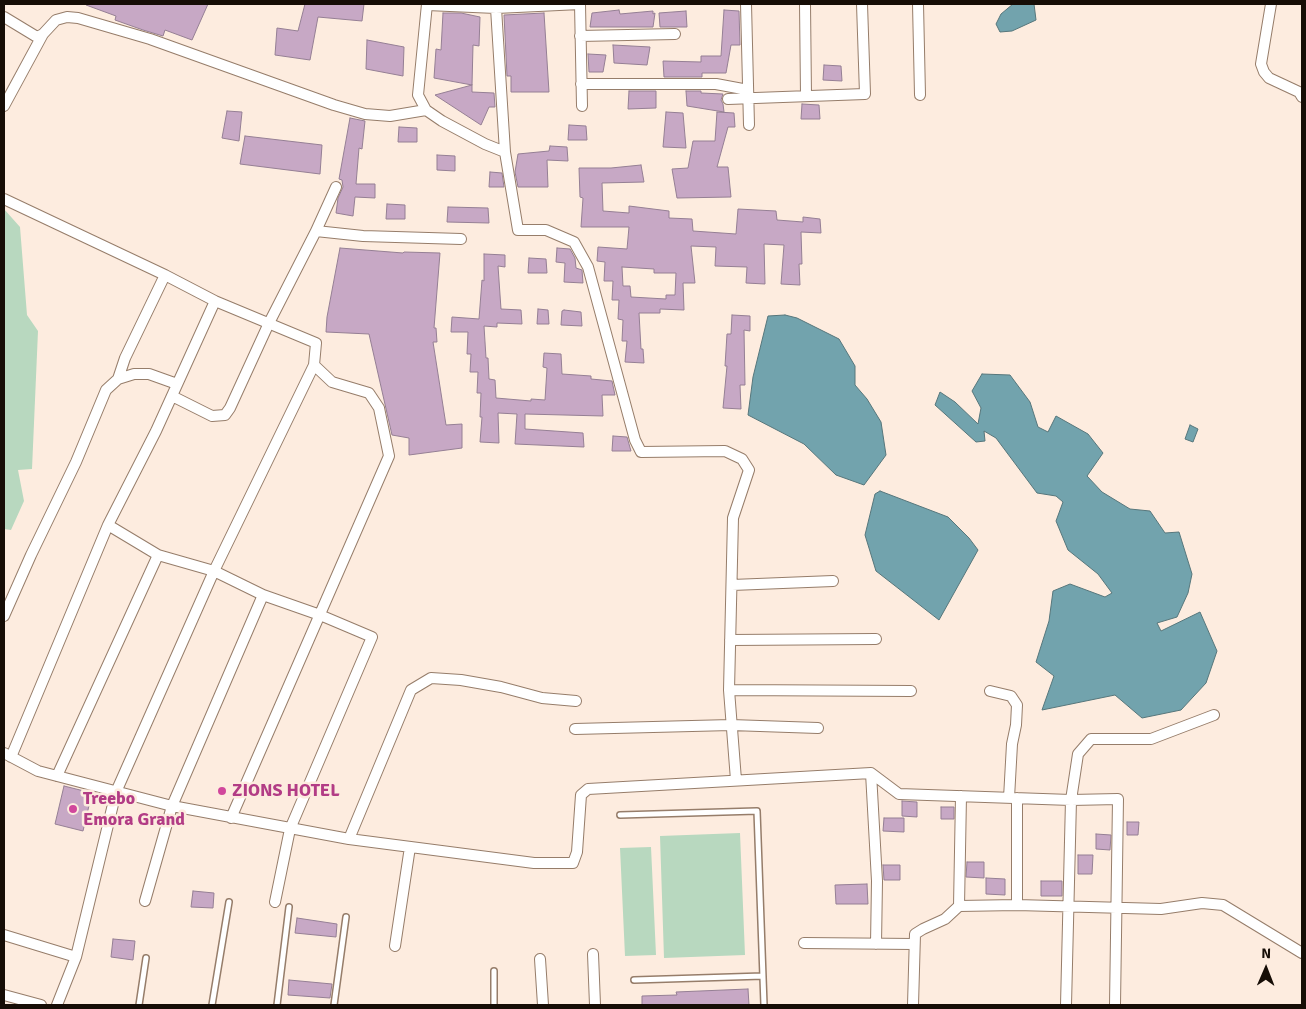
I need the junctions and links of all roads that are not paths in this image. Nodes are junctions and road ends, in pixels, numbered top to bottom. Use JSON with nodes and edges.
{"nodes":[{"id":1,"x":427,"y":4,"type":"edge"},
{"id":2,"x":746,"y":4,"type":"edge"},
{"id":3,"x":805,"y":4,"type":"edge"},
{"id":4,"x":862,"y":4,"type":"edge"},
{"id":5,"x":918,"y":4,"type":"edge"},
{"id":6,"x":1272,"y":4,"type":"edge"},
{"id":7,"x":496,"y":8,"type":"junction"},
{"id":8,"x":4,"y":17,"type":"edge"},
{"id":9,"x":43,"y":34,"type":"junction"},
{"id":10,"x":675,"y":34,"type":"dead end"},
{"id":11,"x":580,"y":36,"type":"junction"},
{"id":12,"x":582,"y":84,"type":"junction"},
{"id":13,"x":748,"y":94,"type":"junction"},
{"id":14,"x":920,"y":95,"type":"dead end"},
{"id":15,"x":806,"y":96,"type":"junction"},
{"id":16,"x":1302,"y":97,"type":"edge"},
{"id":17,"x":728,"y":98,"type":"dead end"},
{"id":18,"x":4,"y":106,"type":"edge"},
{"id":19,"x":582,"y":106,"type":"dead end"},
{"id":20,"x":426,"y":110,"type":"junction"},
{"id":21,"x":749,"y":125,"type":"dead end"},
{"id":22,"x":505,"y":152,"type":"junction"},
{"id":23,"x":336,"y":187,"type":"dead end"},
{"id":24,"x":4,"y":199,"type":"edge"},
{"id":25,"x":316,"y":232,"type":"junction"},
{"id":26,"x":462,"y":240,"type":"dead end"},
{"id":27,"x":165,"y":275,"type":"junction"},
{"id":28,"x":215,"y":301,"type":"junction"},
{"id":29,"x":269,"y":323,"type":"junction"},
{"id":30,"x":314,"y":365,"type":"junction"},
{"id":31,"x":118,"y":380,"type":"junction"},
{"id":32,"x":177,"y":384,"type":"junction"},
{"id":33,"x":172,"y":396,"type":"junction"},
{"id":34,"x":108,"y":525,"type":"junction"},
{"id":35,"x":158,"y":556,"type":"junction"},
{"id":36,"x":214,"y":571,"type":"junction"},
{"id":37,"x":833,"y":581,"type":"dead end"},
{"id":38,"x":732,"y":585,"type":"junction"},
{"id":39,"x":263,"y":595,"type":"junction"},
{"id":40,"x":320,"y":615,"type":"junction"},
{"id":41,"x":4,"y":616,"type":"edge"},
{"id":42,"x":876,"y":638,"type":"dead end"},
{"id":43,"x":730,"y":640,"type":"junction"},
{"id":44,"x":729,"y":690,"type":"junction"},
{"id":45,"x":911,"y":691,"type":"dead end"},
{"id":46,"x":990,"y":691,"type":"dead end"},
{"id":47,"x":576,"y":701,"type":"dead end"},
{"id":48,"x":1214,"y":715,"type":"dead end"},
{"id":49,"x":731,"y":725,"type":"junction"},
{"id":50,"x":818,"y":728,"type":"dead end"},
{"id":51,"x":575,"y":729,"type":"dead end"},
{"id":52,"x":7,"y":755,"type":"edge"},
{"id":53,"x":871,"y":773,"type":"junction"},
{"id":54,"x":57,"y":776,"type":"junction"},
{"id":55,"x":736,"y":780,"type":"junction"},
{"id":56,"x":116,"y":792,"type":"junction"},
{"id":57,"x":961,"y":796,"type":"junction"},
{"id":58,"x":1012,"y":798,"type":"junction"},
{"id":59,"x":1071,"y":800,"type":"junction"},
{"id":60,"x":172,"y":806,"type":"junction"},
{"id":61,"x":620,"y":815,"type":"dead end"},
{"id":62,"x":231,"y":818,"type":"junction"},
{"id":63,"x":290,"y":829,"type":"junction"},
{"id":64,"x":349,"y":839,"type":"junction"},
{"id":65,"x":410,"y":847,"type":"junction"},
{"id":66,"x":145,"y":901,"type":"dead end"},
{"id":67,"x":229,"y":902,"type":"dead end"},
{"id":68,"x":275,"y":902,"type":"dead end"},
{"id":69,"x":1017,"y":905,"type":"junction"},
{"id":70,"x":959,"y":906,"type":"junction"},
{"id":71,"x":289,"y":907,"type":"dead end"},
{"id":72,"x":1068,"y":907,"type":"junction"},
{"id":73,"x":1117,"y":908,"type":"junction"},
{"id":74,"x":346,"y":917,"type":"dead end"},
{"id":75,"x":4,"y":935,"type":"edge"},
{"id":76,"x":804,"y":943,"type":"dead end"},
{"id":77,"x":876,"y":944,"type":"junction"},
{"id":78,"x":914,"y":944,"type":"junction"},
{"id":79,"x":395,"y":946,"type":"dead end"},
{"id":80,"x":1302,"y":953,"type":"edge"},
{"id":81,"x":593,"y":954,"type":"dead end"},
{"id":82,"x":76,"y":957,"type":"junction"},
{"id":83,"x":146,"y":958,"type":"dead end"},
{"id":84,"x":540,"y":959,"type":"dead end"},
{"id":85,"x":494,"y":972,"type":"dead end"},
{"id":86,"x":763,"y":976,"type":"junction"},
{"id":87,"x":634,"y":980,"type":"dead end"},
{"id":88,"x":4,"y":995,"type":"edge"},
{"id":89,"x":41,"y":1005,"type":"edge"},
{"id":90,"x":57,"y":1005,"type":"edge"},
{"id":91,"x":139,"y":1005,"type":"edge"},
{"id":92,"x":212,"y":1005,"type":"edge"},
{"id":93,"x":277,"y":1005,"type":"edge"},
{"id":94,"x":334,"y":1005,"type":"edge"},
{"id":95,"x":494,"y":1005,"type":"edge"},
{"id":96,"x":543,"y":1005,"type":"edge"},
{"id":97,"x":595,"y":1005,"type":"edge"},
{"id":98,"x":764,"y":1005,"type":"edge"},
{"id":99,"x":913,"y":1005,"type":"edge"},
{"id":100,"x":1066,"y":1005,"type":"edge"},
{"id":101,"x":1115,"y":1005,"type":"edge"}],
"edges":[{"from":1,"to":7,"type":"street"},
{"from":1,"to":20,"type":"street"},
{"from":2,"to":13,"type":"street"},
{"from":3,"to":15,"type":"street"},
{"from":4,"to":15,"type":"street"},
{"from":5,"to":14,"type":"street"},
{"from":6,"to":16,"type":"street"},
{"from":7,"to":11,"type":"street"},
{"from":7,"to":22,"type":"street"},
{"from":8,"to":9,"type":"street"},
{"from":9,"to":18,"type":"street"},
{"from":9,"to":20,"type":"street"},
{"from":10,"to":11,"type":"street"},
{"from":11,"to":12,"type":"street"},
{"from":12,"to":13,"type":"street"},
{"from":12,"to":19,"type":"street"},
{"from":13,"to":15,"type":"street"},
{"from":13,"to":17,"type":"street"},
{"from":13,"to":21,"type":"street"},
{"from":20,"to":22,"type":"street"},
{"from":22,"to":38,"type":"street"},
{"from":23,"to":25,"type":"street"},
{"from":24,"to":27,"type":"street"},
{"from":25,"to":26,"type":"street"},
{"from":25,"to":29,"type":"street"},
{"from":27,"to":28,"type":"street"},
{"from":27,"to":31,"type":"street"},
{"from":28,"to":29,"type":"street"},
{"from":28,"to":32,"type":"street"},
{"from":29,"to":30,"type":"street"},
{"from":29,"to":33,"type":"street"},
{"from":30,"to":36,"type":"street"},
{"from":30,"to":40,"type":"street"},
{"from":31,"to":32,"type":"street"},
{"from":31,"to":41,"type":"street"},
{"from":32,"to":33,"type":"street"},
{"from":33,"to":34,"type":"street"},
{"from":34,"to":35,"type":"street"},
{"from":34,"to":52,"type":"street"},
{"from":35,"to":36,"type":"street"},
{"from":35,"to":54,"type":"street"},
{"from":36,"to":39,"type":"street"},
{"from":36,"to":56,"type":"street"},
{"from":37,"to":38,"type":"street"},
{"from":38,"to":43,"type":"street"},
{"from":39,"to":40,"type":"street"},
{"from":39,"to":60,"type":"street"},
{"from":40,"to":62,"type":"street"},
{"from":40,"to":63,"type":"street"},
{"from":42,"to":43,"type":"street"},
{"from":43,"to":44,"type":"street"},
{"from":44,"to":45,"type":"street"},
{"from":44,"to":49,"type":"street"},
{"from":46,"to":58,"type":"street"},
{"from":47,"to":64,"type":"street"},
{"from":48,"to":59,"type":"street"},
{"from":49,"to":50,"type":"street"},
{"from":49,"to":51,"type":"street"},
{"from":49,"to":55,"type":"street"},
{"from":52,"to":54,"type":"street"},
{"from":53,"to":55,"type":"street"},
{"from":53,"to":57,"type":"street"},
{"from":53,"to":77,"type":"street"},
{"from":54,"to":56,"type":"street"},
{"from":55,"to":65,"type":"street"},
{"from":56,"to":60,"type":"street"},
{"from":56,"to":82,"type":"street"},
{"from":57,"to":58,"type":"street"},
{"from":57,"to":70,"type":"street"},
{"from":58,"to":59,"type":"street"},
{"from":58,"to":69,"type":"street"},
{"from":59,"to":72,"type":"street"},
{"from":59,"to":73,"type":"street"},
{"from":60,"to":62,"type":"street"},
{"from":60,"to":66,"type":"street"},
{"from":61,"to":86,"type":"lane"},
{"from":62,"to":63,"type":"street"},
{"from":63,"to":64,"type":"street"},
{"from":63,"to":68,"type":"street"},
{"from":64,"to":65,"type":"street"},
{"from":65,"to":79,"type":"street"},
{"from":67,"to":92,"type":"lane"},
{"from":69,"to":70,"type":"street"},
{"from":69,"to":72,"type":"street"},
{"from":70,"to":78,"type":"street"},
{"from":71,"to":93,"type":"lane"},
{"from":72,"to":73,"type":"street"},
{"from":72,"to":100,"type":"street"},
{"from":73,"to":80,"type":"street"},
{"from":73,"to":101,"type":"street"},
{"from":74,"to":94,"type":"lane"},
{"from":75,"to":82,"type":"street"},
{"from":76,"to":77,"type":"street"},
{"from":77,"to":78,"type":"street"},
{"from":78,"to":99,"type":"street"},
{"from":81,"to":97,"type":"street"},
{"from":82,"to":90,"type":"street"},
{"from":83,"to":91,"type":"lane"},
{"from":84,"to":96,"type":"street"},
{"from":85,"to":95,"type":"lane"},
{"from":86,"to":87,"type":"lane"},
{"from":86,"to":98,"type":"lane"},
{"from":88,"to":89,"type":"street"}]}
